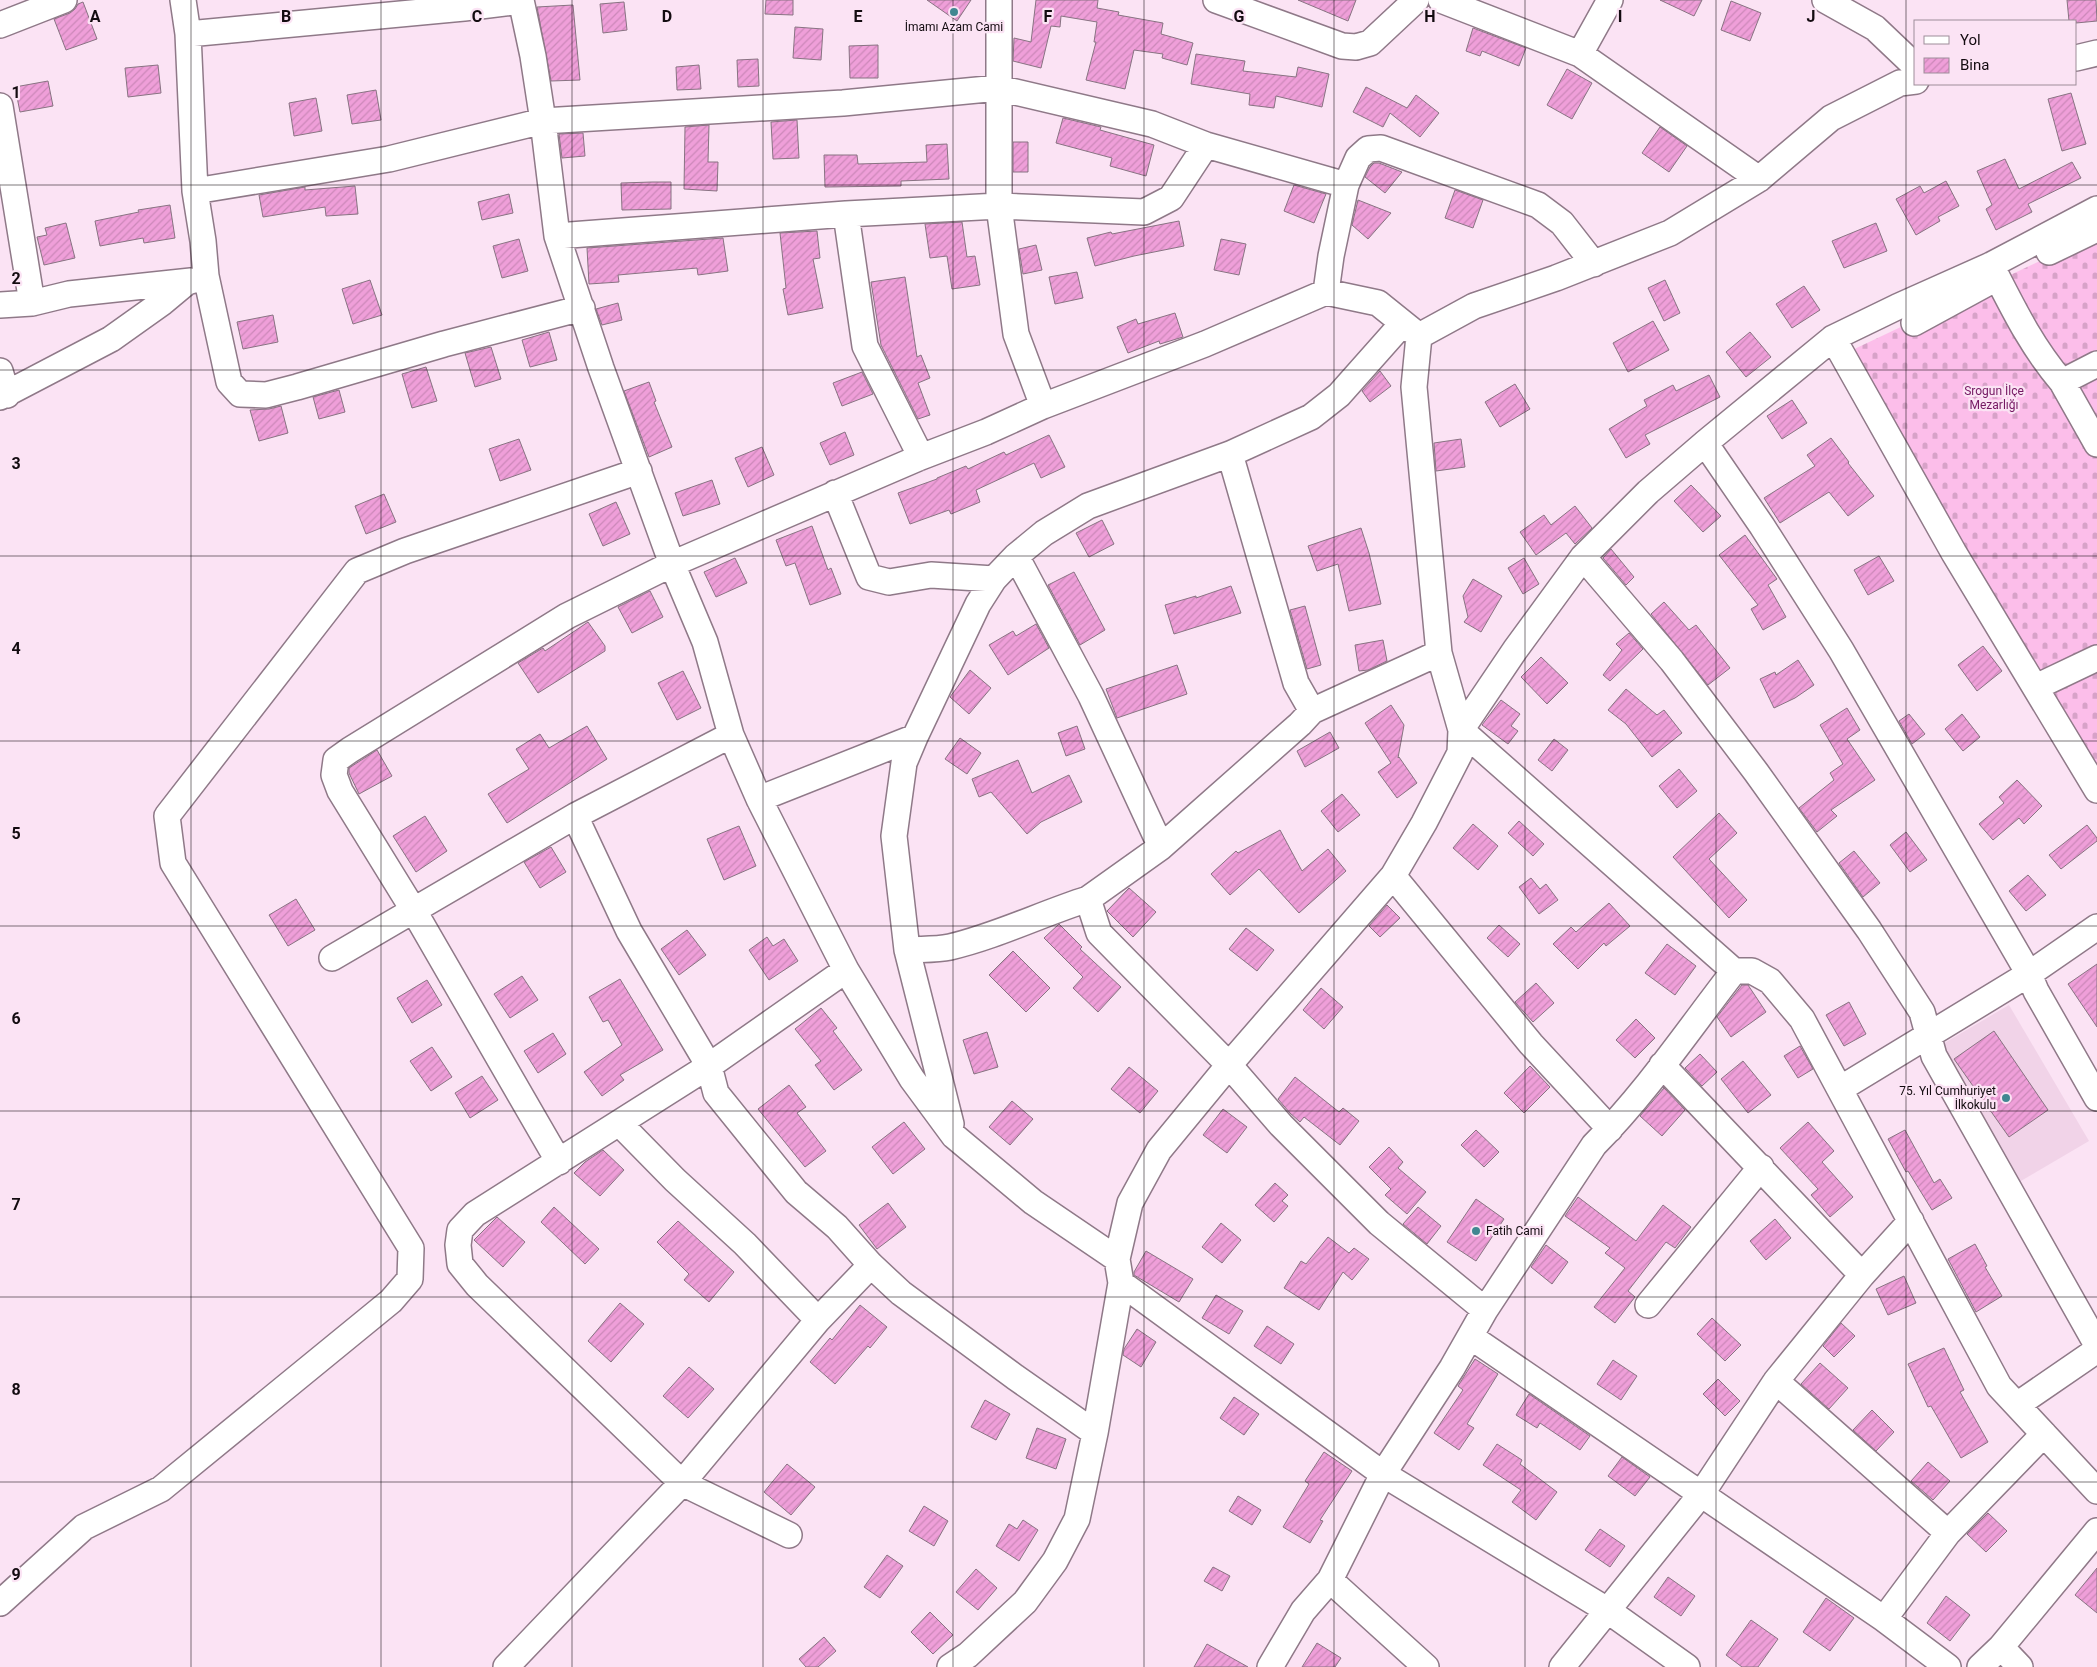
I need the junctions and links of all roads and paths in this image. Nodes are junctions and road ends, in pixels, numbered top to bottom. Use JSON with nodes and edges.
{"nodes":[{"id":1,"x":64,"y":0,"type":"edge"},
{"id":2,"x":183,"y":0,"type":"edge"},
{"id":3,"x":521,"y":0,"type":"edge"},
{"id":4,"x":999,"y":0,"type":"edge"},
{"id":5,"x":1216,"y":0,"type":"edge"},
{"id":6,"x":1416,"y":0,"type":"edge"},
{"id":7,"x":1441,"y":0,"type":"edge"},
{"id":8,"x":1610,"y":0,"type":"edge"},
{"id":9,"x":1825,"y":0,"type":"edge"},
{"id":10,"x":0,"y":25,"type":"edge"},
{"id":11,"x":188,"y":34,"type":"junction"},
{"id":12,"x":1580,"y":54,"type":"junction"},
{"id":13,"x":2097,"y":54,"type":"edge"},
{"id":14,"x":2077,"y":58,"type":"edge"},
{"id":15,"x":1914,"y":65,"type":"edge"},
{"id":16,"x":1914,"y":81,"type":"edge"},
{"id":17,"x":998,"y":88,"type":"junction"},
{"id":18,"x":0,"y":106,"type":"edge"},
{"id":19,"x":543,"y":121,"type":"junction"},
{"id":20,"x":1206,"y":145,"type":"junction"},
{"id":21,"x":1759,"y":179,"type":"junction"},
{"id":22,"x":1346,"y":185,"type":"junction"},
{"id":23,"x":195,"y":191,"type":"junction"},
{"id":24,"x":999,"y":206,"type":"junction"},
{"id":25,"x":2097,"y":208,"type":"edge"},
{"id":26,"x":846,"y":214,"type":"junction"},
{"id":27,"x":2097,"y":229,"type":"edge"},
{"id":28,"x":557,"y":236,"type":"junction"},
{"id":29,"x":1594,"y":264,"type":"junction"},
{"id":30,"x":1994,"y":271,"type":"junction"},
{"id":31,"x":197,"y":279,"type":"junction"},
{"id":32,"x":1326,"y":292,"type":"junction"},
{"id":33,"x":32,"y":303,"type":"junction"},
{"id":34,"x":0,"y":305,"type":"edge"},
{"id":35,"x":582,"y":308,"type":"junction"},
{"id":36,"x":1914,"y":323,"type":"dead end"},
{"id":37,"x":1410,"y":330,"type":"junction"},
{"id":38,"x":1834,"y":338,"type":"junction"},
{"id":39,"x":2097,"y":364,"type":"edge"},
{"id":40,"x":0,"y":371,"type":"edge"},
{"id":41,"x":2062,"y":382,"type":"junction"},
{"id":42,"x":3,"y":396,"type":"edge"},
{"id":43,"x":1043,"y":406,"type":"junction"},
{"id":44,"x":1705,"y":443,"type":"junction"},
{"id":45,"x":2097,"y":444,"type":"edge"},
{"id":46,"x":1230,"y":454,"type":"junction"},
{"id":47,"x":921,"y":457,"type":"junction"},
{"id":48,"x":639,"y":471,"type":"junction"},
{"id":49,"x":835,"y":493,"type":"junction"},
{"id":50,"x":1016,"y":556,"type":"junction"},
{"id":51,"x":1583,"y":557,"type":"junction"},
{"id":52,"x":672,"y":564,"type":"junction"},
{"id":53,"x":994,"y":579,"type":"junction"},
{"id":54,"x":1439,"y":652,"type":"junction"},
{"id":55,"x":2097,"y":658,"type":"edge"},
{"id":56,"x":2036,"y":687,"type":"junction"},
{"id":57,"x":1312,"y":711,"type":"junction"},
{"id":58,"x":1461,"y":730,"type":"junction"},
{"id":59,"x":731,"y":735,"type":"junction"},
{"id":60,"x":915,"y":737,"type":"junction"},
{"id":61,"x":2097,"y":790,"type":"edge"},
{"id":62,"x":760,"y":799,"type":"junction"},
{"id":63,"x":575,"y":816,"type":"junction"},
{"id":64,"x":1162,"y":847,"type":"junction"},
{"id":65,"x":1393,"y":876,"type":"junction"},
{"id":66,"x":1088,"y":900,"type":"junction"},
{"id":67,"x":414,"y":911,"type":"junction"},
{"id":68,"x":2097,"y":927,"type":"edge"},
{"id":69,"x":907,"y":950,"type":"junction"},
{"id":70,"x":332,"y":958,"type":"dead end"},
{"id":71,"x":846,"y":970,"type":"junction"},
{"id":72,"x":1734,"y":971,"type":"junction"},
{"id":73,"x":2029,"y":974,"type":"junction"},
{"id":74,"x":1928,"y":1036,"type":"junction"},
{"id":75,"x":1229,"y":1065,"type":"junction"},
{"id":76,"x":710,"y":1066,"type":"junction"},
{"id":77,"x":1662,"y":1066,"type":"junction"},
{"id":78,"x":2093,"y":1081,"type":"edge"},
{"id":79,"x":1840,"y":1089,"type":"junction"},
{"id":80,"x":619,"y":1123,"type":"junction"},
{"id":81,"x":1610,"y":1129,"type":"junction"},
{"id":82,"x":954,"y":1136,"type":"junction"},
{"id":83,"x":559,"y":1162,"type":"junction"},
{"id":84,"x":1761,"y":1167,"type":"junction"},
{"id":85,"x":1911,"y":1221,"type":"junction"},
{"id":86,"x":1117,"y":1259,"type":"junction"},
{"id":87,"x":871,"y":1265,"type":"junction"},
{"id":88,"x":1862,"y":1275,"type":"junction"},
{"id":89,"x":1121,"y":1283,"type":"junction"},
{"id":90,"x":1648,"y":1305,"type":"dead end"},
{"id":91,"x":1485,"y":1310,"type":"junction"},
{"id":92,"x":818,"y":1320,"type":"junction"},
{"id":93,"x":1471,"y":1337,"type":"junction"},
{"id":94,"x":2097,"y":1345,"type":"edge"},
{"id":95,"x":2097,"y":1350,"type":"edge"},
{"id":96,"x":1776,"y":1381,"type":"junction"},
{"id":97,"x":2017,"y":1405,"type":"junction"},
{"id":98,"x":1095,"y":1433,"type":"junction"},
{"id":99,"x":2044,"y":1434,"type":"junction"},
{"id":100,"x":1383,"y":1474,"type":"junction"},
{"id":101,"x":682,"y":1482,"type":"junction"},
{"id":102,"x":2097,"y":1492,"type":"edge"},
{"id":103,"x":1702,"y":1494,"type":"junction"},
{"id":104,"x":2097,"y":1531,"type":"edge"},
{"id":105,"x":1948,"y":1533,"type":"junction"},
{"id":106,"x":789,"y":1534,"type":"dead end"},
{"id":107,"x":1330,"y":1580,"type":"junction"},
{"id":108,"x":0,"y":1603,"type":"edge"},
{"id":109,"x":1607,"y":1610,"type":"junction"},
{"id":110,"x":1884,"y":1619,"type":"junction"},
{"id":111,"x":2001,"y":1647,"type":"junction"},
{"id":112,"x":506,"y":1667,"type":"edge"},
{"id":113,"x":950,"y":1667,"type":"edge"},
{"id":114,"x":1270,"y":1667,"type":"edge"},
{"id":115,"x":1426,"y":1667,"type":"edge"},
{"id":116,"x":1562,"y":1667,"type":"edge"},
{"id":117,"x":1687,"y":1667,"type":"edge"},
{"id":118,"x":1948,"y":1667,"type":"edge"},
{"id":119,"x":1980,"y":1667,"type":"edge"},
{"id":120,"x":2020,"y":1667,"type":"edge"}],
"edges":[{"from":1,"to":10,"type":"street"},
{"from":2,"to":11,"type":"street"},
{"from":3,"to":11,"type":"street"},
{"from":3,"to":19,"type":"street"},
{"from":4,"to":17,"type":"street"},
{"from":5,"to":6,"type":"street"},
{"from":7,"to":12,"type":"street"},
{"from":8,"to":12,"type":"street"},
{"from":9,"to":15,"type":"street"},
{"from":11,"to":23,"type":"street"},
{"from":12,"to":21,"type":"street"},
{"from":13,"to":14,"type":"street"},
{"from":16,"to":21,"type":"street"},
{"from":17,"to":19,"type":"street"},
{"from":17,"to":20,"type":"street"},
{"from":17,"to":24,"type":"street"},
{"from":18,"to":33,"type":"street"},
{"from":19,"to":23,"type":"street"},
{"from":19,"to":28,"type":"street"},
{"from":20,"to":22,"type":"street"},
{"from":20,"to":24,"type":"street"},
{"from":21,"to":29,"type":"street"},
{"from":22,"to":29,"type":"street"},
{"from":22,"to":32,"type":"street"},
{"from":23,"to":31,"type":"street"},
{"from":24,"to":26,"type":"street"},
{"from":24,"to":43,"type":"street"},
{"from":25,"to":30,"type":"street"},
{"from":26,"to":28,"type":"street"},
{"from":26,"to":47,"type":"street"},
{"from":27,"to":30,"type":"street"},
{"from":28,"to":35,"type":"street"},
{"from":29,"to":37,"type":"street"},
{"from":30,"to":36,"type":"street"},
{"from":30,"to":38,"type":"street"},
{"from":30,"to":41,"type":"street"},
{"from":31,"to":33,"type":"street"},
{"from":31,"to":35,"type":"street"},
{"from":31,"to":42,"type":"street"},
{"from":32,"to":37,"type":"street"},
{"from":32,"to":43,"type":"street"},
{"from":33,"to":34,"type":"street"},
{"from":35,"to":48,"type":"street"},
{"from":37,"to":46,"type":"street"},
{"from":37,"to":54,"type":"street"},
{"from":38,"to":44,"type":"street"},
{"from":38,"to":56,"type":"street"},
{"from":39,"to":41,"type":"street"},
{"from":40,"to":42,"type":"street"},
{"from":41,"to":45,"type":"street"},
{"from":43,"to":47,"type":"street"},
{"from":44,"to":51,"type":"street"},
{"from":44,"to":73,"type":"street"},
{"from":46,"to":50,"type":"street"},
{"from":46,"to":57,"type":"street"},
{"from":47,"to":49,"type":"street"},
{"from":48,"to":52,"type":"street"},
{"from":48,"to":108,"type":"street"},
{"from":49,"to":52,"type":"street"},
{"from":49,"to":53,"type":"street"},
{"from":50,"to":53,"type":"street"},
{"from":50,"to":64,"type":"street"},
{"from":51,"to":58,"type":"street"},
{"from":51,"to":74,"type":"street"},
{"from":52,"to":59,"type":"street"},
{"from":52,"to":67,"type":"street"},
{"from":53,"to":60,"type":"street"},
{"from":54,"to":57,"type":"street"},
{"from":54,"to":58,"type":"street"},
{"from":55,"to":56,"type":"street"},
{"from":56,"to":61,"type":"street"},
{"from":57,"to":64,"type":"street"},
{"from":58,"to":65,"type":"street"},
{"from":58,"to":72,"type":"street"},
{"from":59,"to":62,"type":"street"},
{"from":59,"to":63,"type":"street"},
{"from":60,"to":62,"type":"street"},
{"from":60,"to":69,"type":"street"},
{"from":62,"to":71,"type":"street"},
{"from":63,"to":67,"type":"street"},
{"from":63,"to":76,"type":"street"},
{"from":64,"to":66,"type":"street"},
{"from":65,"to":75,"type":"street"},
{"from":65,"to":81,"type":"street"},
{"from":66,"to":69,"type":"street"},
{"from":66,"to":75,"type":"street"},
{"from":67,"to":70,"type":"street"},
{"from":67,"to":83,"type":"street"},
{"from":68,"to":73,"type":"street"},
{"from":69,"to":82,"type":"street"},
{"from":71,"to":76,"type":"street"},
{"from":71,"to":82,"type":"street"},
{"from":72,"to":77,"type":"street"},
{"from":72,"to":79,"type":"street"},
{"from":73,"to":74,"type":"street"},
{"from":73,"to":78,"type":"street"},
{"from":74,"to":79,"type":"street"},
{"from":74,"to":94,"type":"street"},
{"from":75,"to":86,"type":"street"},
{"from":75,"to":91,"type":"street"},
{"from":76,"to":80,"type":"street"},
{"from":76,"to":87,"type":"street"},
{"from":77,"to":81,"type":"street"},
{"from":77,"to":84,"type":"street"},
{"from":79,"to":85,"type":"street"},
{"from":80,"to":83,"type":"street"},
{"from":80,"to":92,"type":"street"},
{"from":81,"to":91,"type":"street"},
{"from":82,"to":86,"type":"street"},
{"from":83,"to":101,"type":"street"},
{"from":84,"to":88,"type":"street"},
{"from":84,"to":90,"type":"street"},
{"from":85,"to":88,"type":"street"},
{"from":85,"to":97,"type":"street"},
{"from":86,"to":89,"type":"street"},
{"from":87,"to":92,"type":"street"},
{"from":87,"to":98,"type":"street"},
{"from":88,"to":96,"type":"street"},
{"from":89,"to":98,"type":"street"},
{"from":89,"to":100,"type":"street"},
{"from":91,"to":93,"type":"street"},
{"from":92,"to":101,"type":"street"},
{"from":93,"to":100,"type":"street"},
{"from":93,"to":103,"type":"street"},
{"from":95,"to":97,"type":"street"},
{"from":96,"to":103,"type":"street"},
{"from":96,"to":105,"type":"street"},
{"from":97,"to":99,"type":"street"},
{"from":98,"to":113,"type":"street"},
{"from":99,"to":102,"type":"street"},
{"from":99,"to":105,"type":"street"},
{"from":100,"to":107,"type":"street"},
{"from":100,"to":109,"type":"street"},
{"from":101,"to":106,"type":"street"},
{"from":101,"to":112,"type":"street"},
{"from":103,"to":109,"type":"street"},
{"from":103,"to":110,"type":"street"},
{"from":104,"to":111,"type":"street"},
{"from":105,"to":110,"type":"street"},
{"from":107,"to":114,"type":"street"},
{"from":107,"to":115,"type":"street"},
{"from":109,"to":116,"type":"street"},
{"from":109,"to":117,"type":"street"},
{"from":110,"to":118,"type":"street"},
{"from":111,"to":119,"type":"street"},
{"from":111,"to":120,"type":"street"}]}
